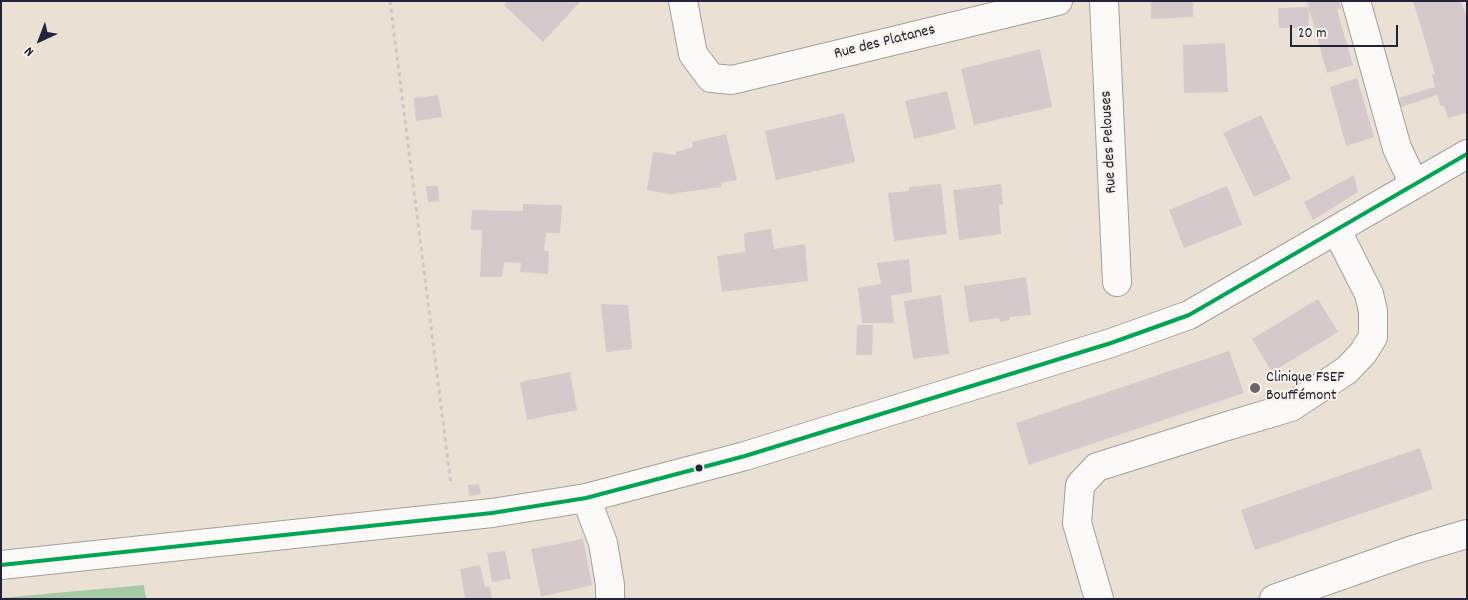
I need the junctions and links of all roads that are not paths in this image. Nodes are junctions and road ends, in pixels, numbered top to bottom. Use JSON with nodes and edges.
{"nodes":[{"id":1,"x":683,"y":1,"type":"edge"},
{"id":2,"x":1058,"y":1,"type":"edge"},
{"id":3,"x":1104,"y":1,"type":"edge"},
{"id":4,"x":1356,"y":1,"type":"edge"},
{"id":5,"x":1467,"y":154,"type":"edge"},
{"id":6,"x":1414,"y":184,"type":"junction"},
{"id":7,"x":1336,"y":230,"type":"junction"},
{"id":8,"x":1117,"y":282,"type":"dead end"},
{"id":9,"x":586,"y":498,"type":"junction"},
{"id":10,"x":1467,"y":534,"type":"edge"},
{"id":11,"x":1,"y":565,"type":"edge"},
{"id":12,"x":610,"y":599,"type":"edge"},
{"id":13,"x":1099,"y":599,"type":"edge"},
{"id":14,"x":1274,"y":599,"type":"edge"}],
"edges":[{"from":1,"to":2,"type":"street","name":"Rue des Platanes"},
{"from":3,"to":8,"type":"street","name":"Rue des Pelouses"},
{"from":4,"to":6,"type":"street"},
{"from":5,"to":6,"type":"street"},
{"from":6,"to":7,"type":"street"},
{"from":7,"to":9,"type":"street"},
{"from":7,"to":13,"type":"street"},
{"from":9,"to":11,"type":"street"},
{"from":9,"to":12,"type":"street"},
{"from":10,"to":14,"type":"street"}]}
